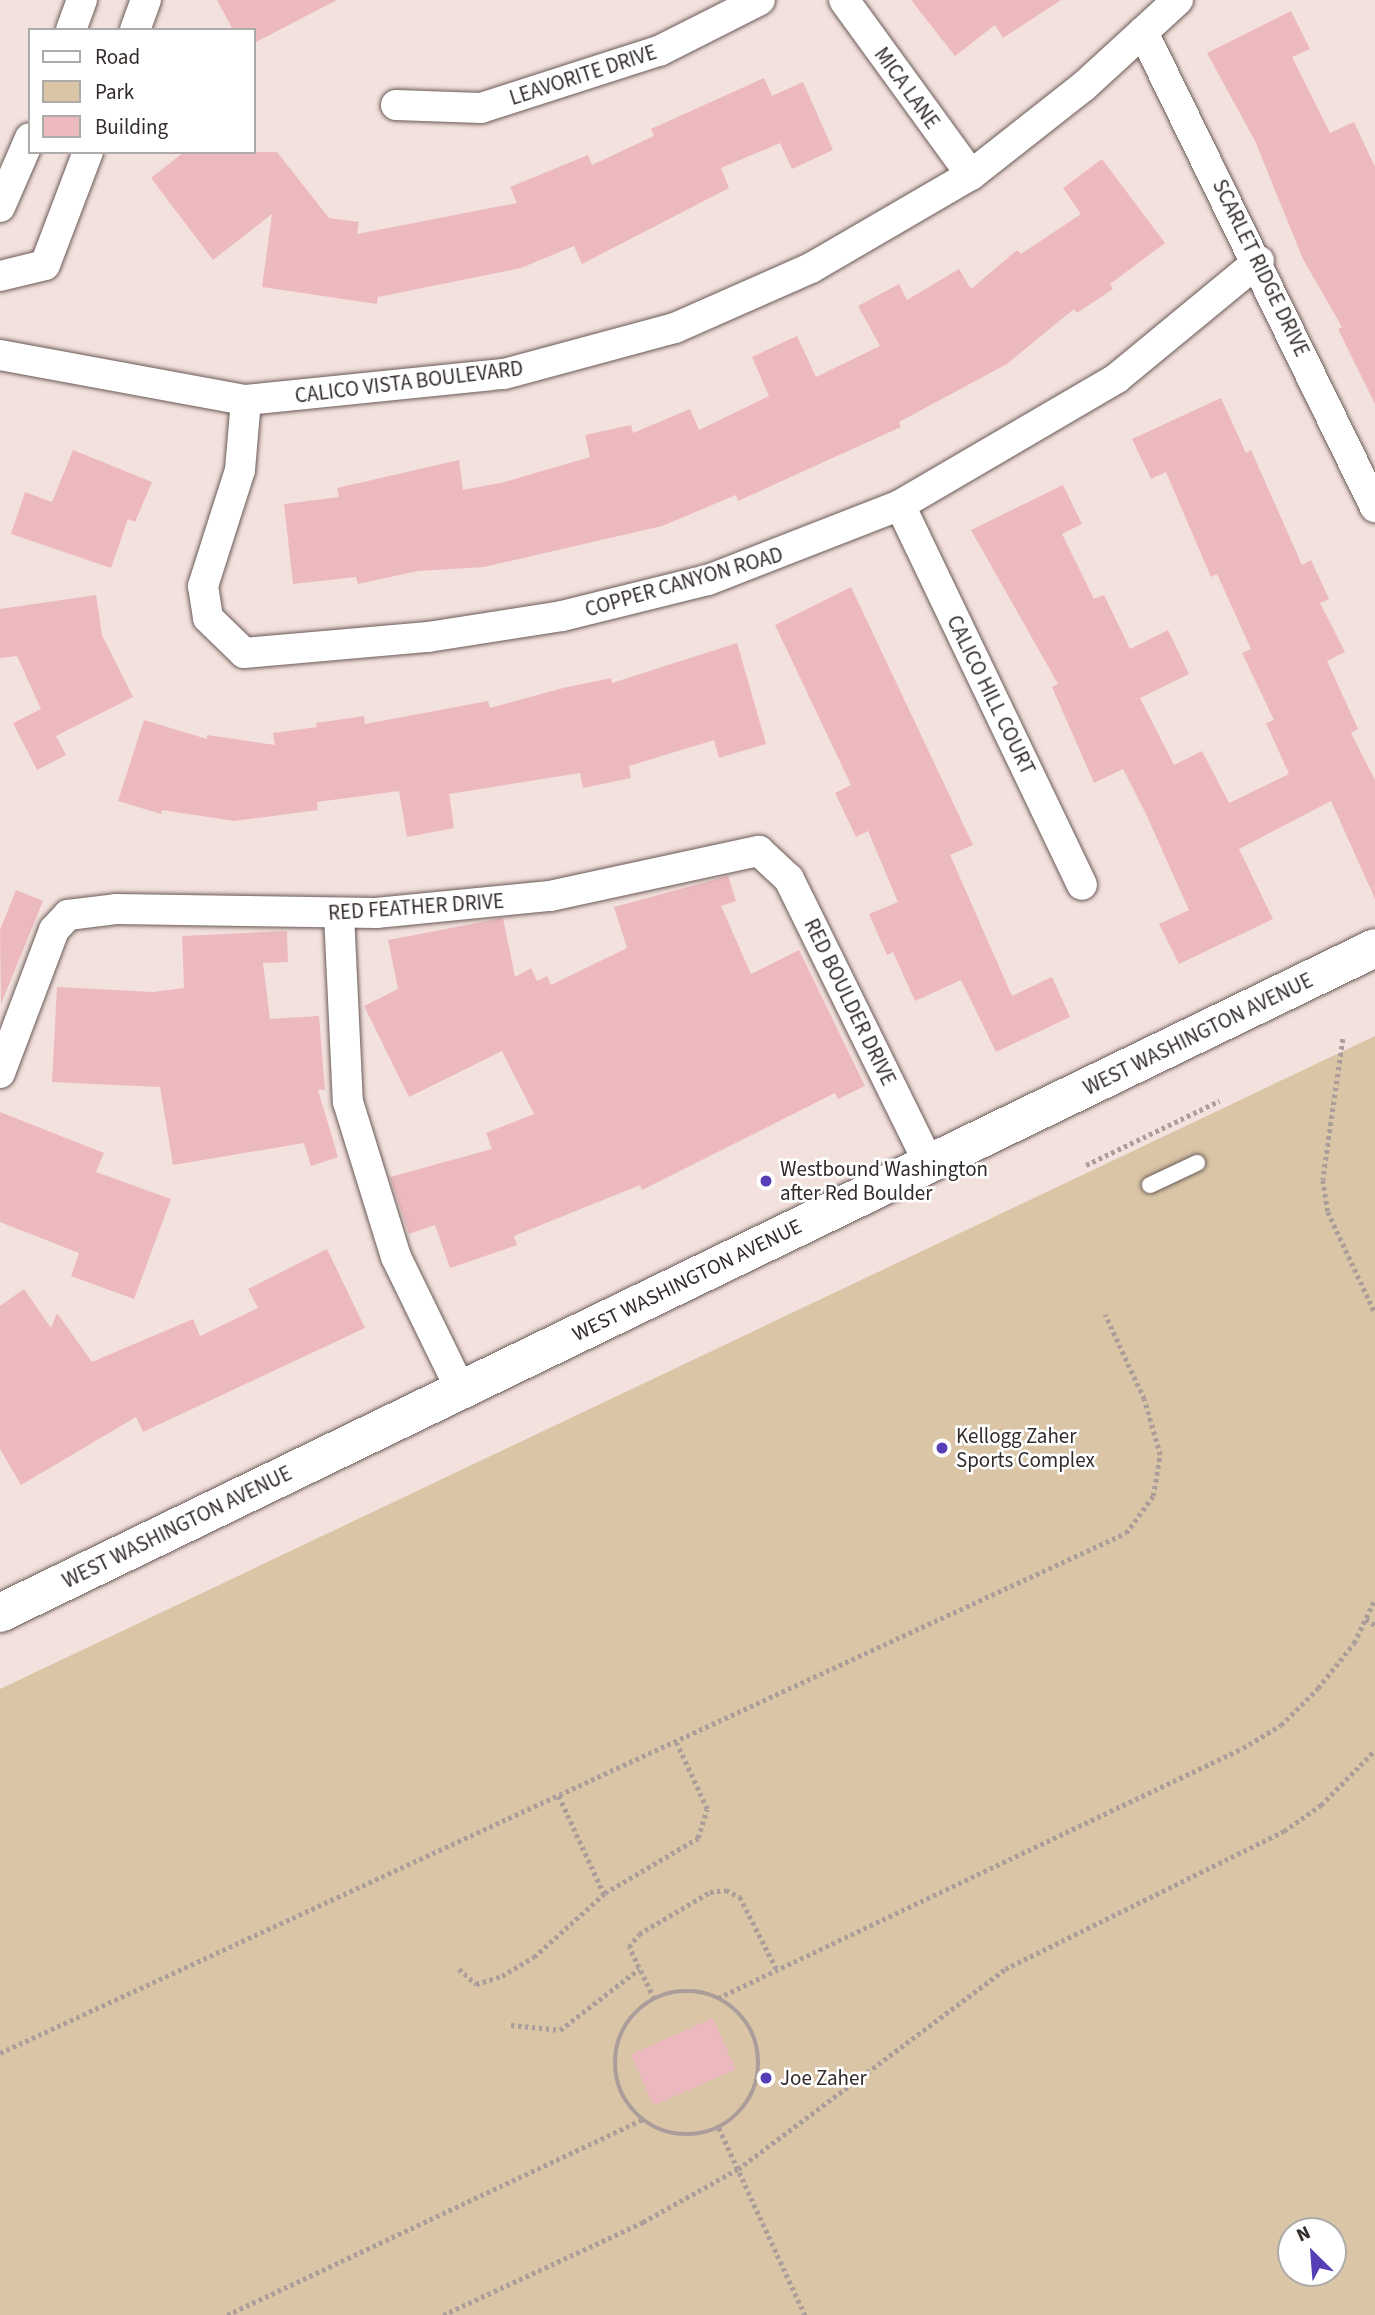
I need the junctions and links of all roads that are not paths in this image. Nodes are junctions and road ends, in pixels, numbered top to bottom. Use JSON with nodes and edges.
{"nodes":[{"id":1,"x":82,"y":0,"type":"edge"},
{"id":2,"x":146,"y":0,"type":"edge"},
{"id":3,"x":760,"y":0,"type":"edge"},
{"id":4,"x":844,"y":0,"type":"edge"},
{"id":5,"x":1178,"y":0,"type":"edge"},
{"id":6,"x":72,"y":28,"type":"edge"},
{"id":7,"x":136,"y":28,"type":"edge"},
{"id":8,"x":1143,"y":32,"type":"junction"},
{"id":9,"x":396,"y":105,"type":"dead end"},
{"id":10,"x":28,"y":143,"type":"edge"},
{"id":11,"x":87,"y":154,"type":"edge"},
{"id":12,"x":971,"y":175,"type":"junction"},
{"id":13,"x":0,"y":207,"type":"edge"},
{"id":14,"x":1259,"y":261,"type":"junction"},
{"id":15,"x":0,"y":276,"type":"edge"},
{"id":16,"x":0,"y":355,"type":"edge"},
{"id":17,"x":246,"y":400,"type":"junction"},
{"id":18,"x":900,"y":505,"type":"junction"},
{"id":19,"x":1375,"y":507,"type":"edge"},
{"id":20,"x":759,"y":851,"type":"joint"},
{"id":21,"x":1082,"y":885,"type":"dead end"},
{"id":22,"x":339,"y":914,"type":"junction"},
{"id":23,"x":1375,"y":948,"type":"edge"},
{"id":24,"x":0,"y":1073,"type":"edge"},
{"id":25,"x":1197,"y":1163,"type":"dead end"},
{"id":26,"x":929,"y":1164,"type":"junction"},
{"id":27,"x":1150,"y":1185,"type":"dead end"},
{"id":28,"x":461,"y":1390,"type":"junction"},
{"id":29,"x":0,"y":1613,"type":"edge"}],
"edges":[{"from":1,"to":6,"type":"street"},
{"from":2,"to":7,"type":"street"},
{"from":3,"to":9,"type":"street","name":"LEAVORITE DRIVE"},
{"from":4,"to":12,"type":"street","name":"MICA LANE"},
{"from":5,"to":8,"type":"street","name":"CALICO VISTA BOULEVARD"},
{"from":8,"to":12,"type":"street","name":"CALICO VISTA BOULEVARD"},
{"from":8,"to":14,"type":"street","name":"SCARLET RIDGE DRIVE"},
{"from":10,"to":13,"type":"street"},
{"from":11,"to":15,"type":"street"},
{"from":12,"to":17,"type":"street","name":"CALICO VISTA BOULEVARD"},
{"from":14,"to":18,"type":"street","name":"COPPER CANYON ROAD"},
{"from":14,"to":19,"type":"street","name":"SCARLET RIDGE DRIVE"},
{"from":16,"to":17,"type":"street","name":"CALICO VISTA BOULEVARD"},
{"from":17,"to":18,"type":"street","name":"COPPER CANYON ROAD"},
{"from":18,"to":21,"type":"street","name":"CALICO HILL COURT"},
{"from":20,"to":22,"type":"street","name":"RED FEATHER DRIVE"},
{"from":20,"to":26,"type":"street","name":"RED BOULDER DRIVE"},
{"from":22,"to":24,"type":"street","name":"RED FEATHER DRIVE"},
{"from":22,"to":28,"type":"street"},
{"from":23,"to":26,"type":"main road","name":"WEST WASHINGTON AVENUE"},
{"from":25,"to":27,"type":"lane"},
{"from":26,"to":28,"type":"main road","name":"WEST WASHINGTON AVENUE"},
{"from":28,"to":29,"type":"main road","name":"WEST WASHINGTON AVENUE"}]}
